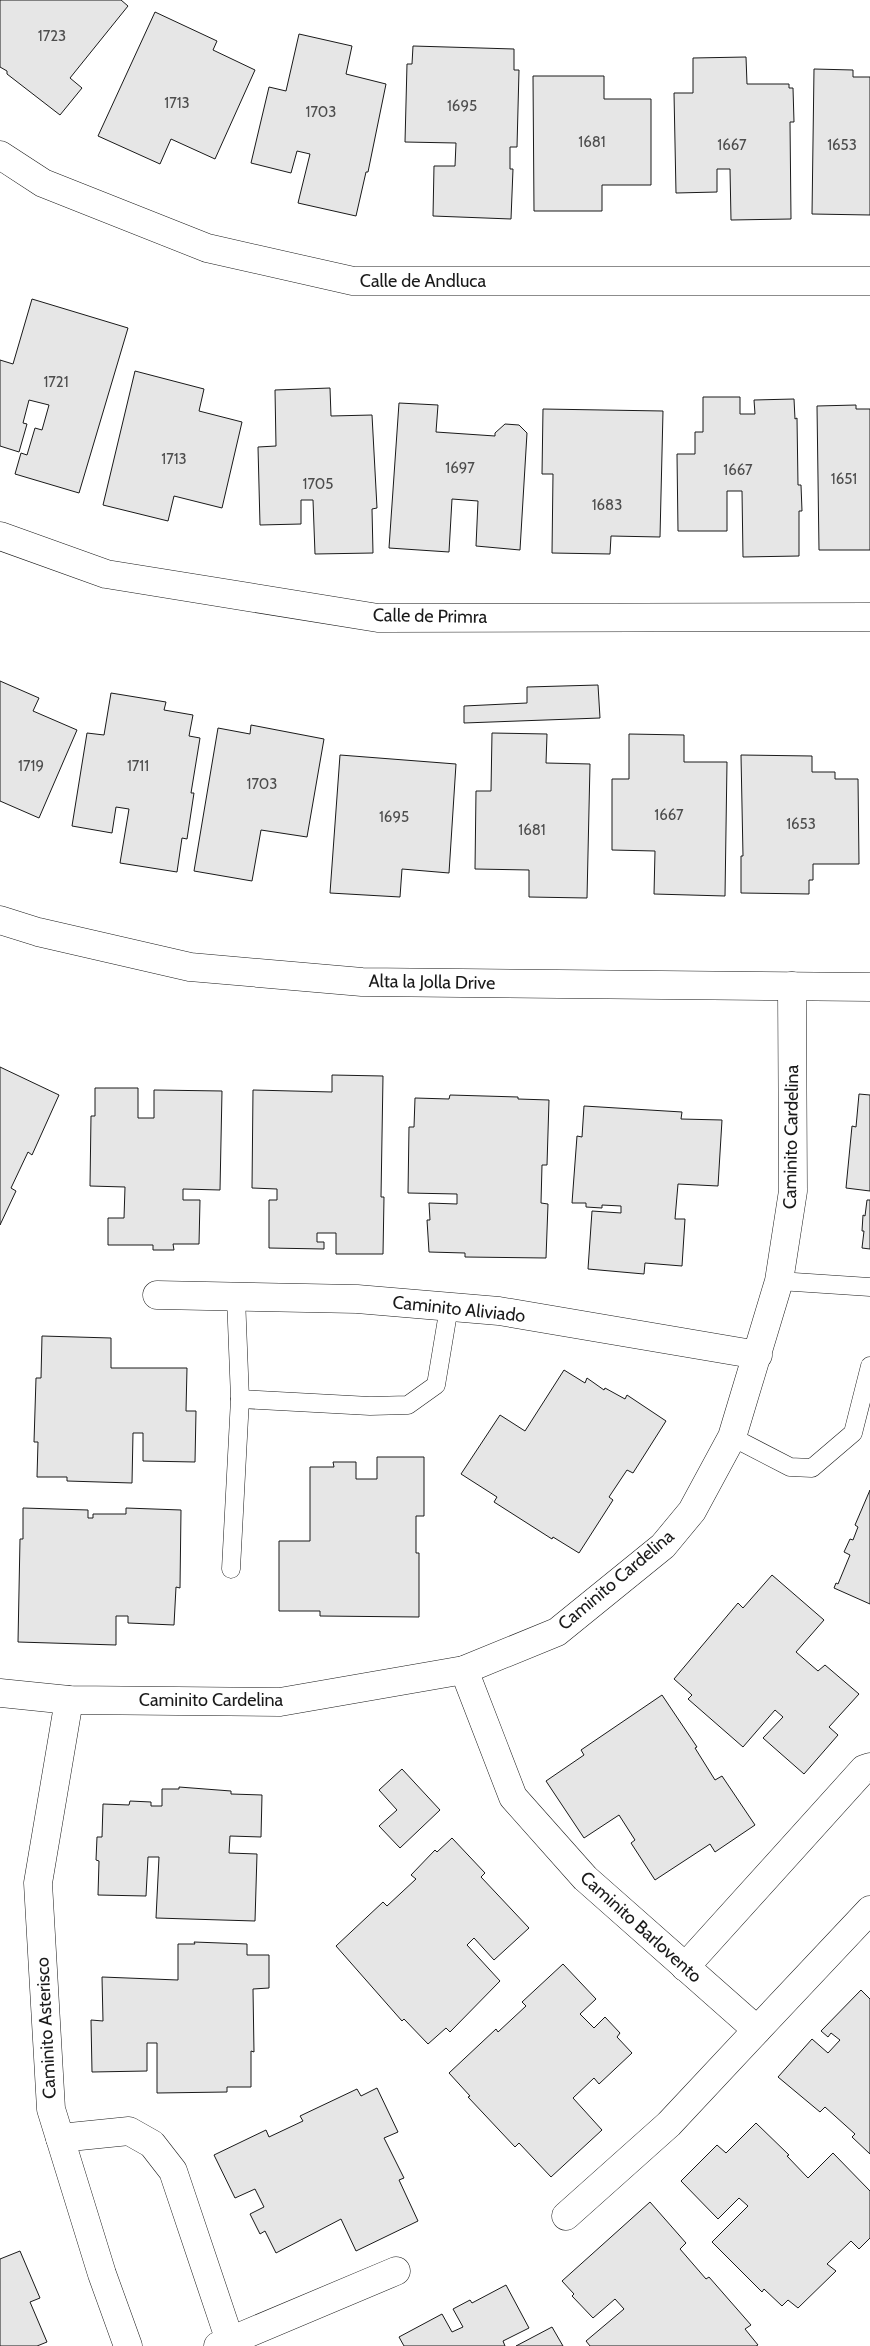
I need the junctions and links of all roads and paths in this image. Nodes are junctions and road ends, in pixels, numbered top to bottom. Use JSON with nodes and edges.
{"nodes":[{"id":1,"x":0,"y":155,"type":"edge"},
{"id":2,"x":870,"y":281,"type":"edge"},
{"id":3,"x":0,"y":536,"type":"edge"},
{"id":4,"x":870,"y":617,"type":"edge"},
{"id":5,"x":0,"y":920,"type":"edge"},
{"id":6,"x":792,"y":986,"type":"junction"},
{"id":7,"x":870,"y":987,"type":"edge"},
{"id":8,"x":779,"y":1281,"type":"junction"},
{"id":9,"x":870,"y":1287,"type":"edge"},
{"id":10,"x":157,"y":1295,"type":"dead end"},
{"id":11,"x":236,"y":1297,"type":"junction"},
{"id":12,"x":449,"y":1306,"type":"junction"},
{"id":13,"x":758,"y":1355,"type":"junction"},
{"id":14,"x":870,"y":1366,"type":"edge"},
{"id":15,"x":240,"y":1399,"type":"junction"},
{"id":16,"x":732,"y":1437,"type":"junction"},
{"id":17,"x":231,"y":1569,"type":"dead end"},
{"id":18,"x":464,"y":1670,"type":"junction"},
{"id":19,"x":0,"y":1693,"type":"edge"},
{"id":20,"x":69,"y":1700,"type":"junction"},
{"id":21,"x":870,"y":1767,"type":"edge"},
{"id":22,"x":870,"y":1910,"type":"edge"},
{"id":23,"x":685,"y":1967,"type":"junction"},
{"id":24,"x":757,"y":2030,"type":"junction"},
{"id":25,"x":60,"y":2138,"type":"junction"},
{"id":26,"x":566,"y":2216,"type":"dead end"},
{"id":27,"x":396,"y":2271,"type":"dead end"},
{"id":28,"x":224,"y":2344,"type":"edge"},
{"id":29,"x":128,"y":2346,"type":"edge"}],
"edges":[{"from":1,"to":2,"type":"street","name":"Calle de Andluca"},
{"from":3,"to":4,"type":"street","name":"Calle de Primra"},
{"from":5,"to":6,"type":"street","name":"Alta la Jolla Drive"},
{"from":6,"to":7,"type":"street","name":"Alta la Jolla Drive"},
{"from":6,"to":8,"type":"street","name":"Caminito Cardelina"},
{"from":8,"to":9,"type":"lane"},
{"from":8,"to":13,"type":"street","name":"Caminito Cardelina"},
{"from":10,"to":11,"type":"street","name":"Caminito Aliviado"},
{"from":11,"to":12,"type":"street","name":"Caminito Aliviado"},
{"from":11,"to":15,"type":"lane"},
{"from":12,"to":13,"type":"street","name":"Caminito Aliviado"},
{"from":12,"to":15,"type":"lane"},
{"from":13,"to":16,"type":"street","name":"Caminito Cardelina"},
{"from":14,"to":16,"type":"lane"},
{"from":15,"to":17,"type":"lane"},
{"from":16,"to":18,"type":"street","name":"Caminito Cardelina"},
{"from":18,"to":20,"type":"street","name":"Caminito Cardelina"},
{"from":18,"to":23,"type":"street","name":"Caminito Barlovento"},
{"from":19,"to":20,"type":"street","name":"Caminito Cardelina"},
{"from":20,"to":25,"type":"street","name":"Caminito Asterisco"},
{"from":21,"to":23,"type":"street"},
{"from":22,"to":24,"type":"street"},
{"from":23,"to":24,"type":"street","name":"Caminito Barlovento"},
{"from":24,"to":26,"type":"street"},
{"from":25,"to":28,"type":"street"},
{"from":25,"to":29,"type":"street","name":"Caminito Asterisco"},
{"from":27,"to":28,"type":"street"}]}
